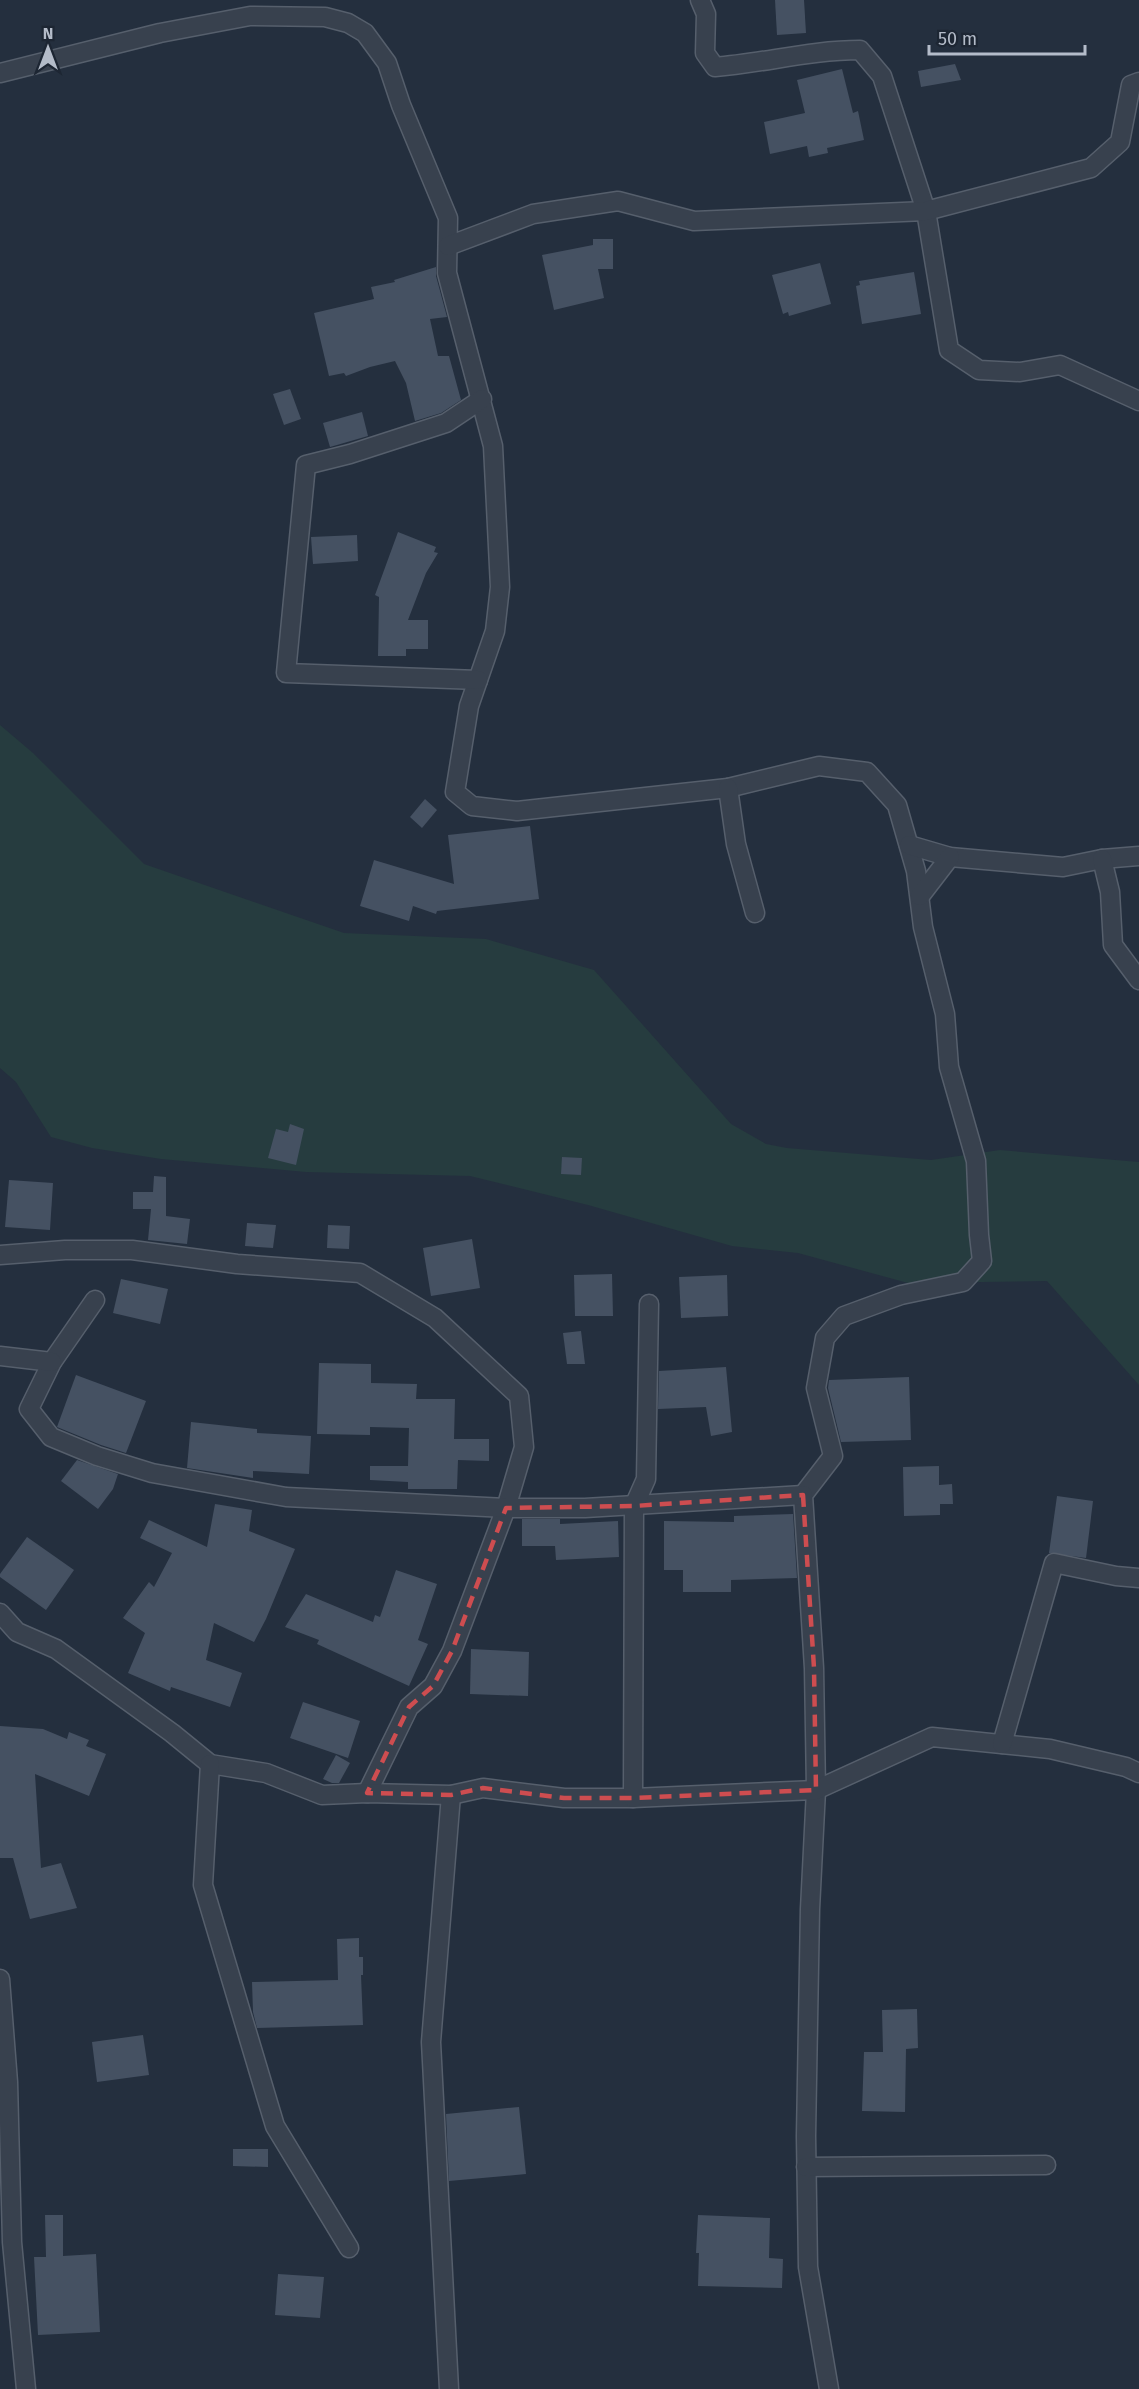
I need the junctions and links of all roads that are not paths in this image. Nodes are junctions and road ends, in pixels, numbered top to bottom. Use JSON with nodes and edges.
{"nodes":[{"id":1,"x":700,"y":0,"type":"edge"},
{"id":2,"x":0,"y":73,"type":"edge"},
{"id":3,"x":1139,"y":82,"type":"edge"},
{"id":4,"x":926,"y":211,"type":"junction"},
{"id":5,"x":448,"y":246,"type":"junction"},
{"id":6,"x":482,"y":399,"type":"junction"},
{"id":7,"x":1139,"y":401,"type":"edge"},
{"id":8,"x":478,"y":680,"type":"junction"},
{"id":9,"x":728,"y":788,"type":"junction"},
{"id":10,"x":909,"y":845,"type":"junction"},
{"id":11,"x":1139,"y":856,"type":"edge"},
{"id":12,"x":950,"y":857,"type":"junction"},
{"id":13,"x":1102,"y":860,"type":"junction"},
{"id":14,"x":920,"y":896,"type":"junction"},
{"id":15,"x":755,"y":913,"type":"dead end"},
{"id":16,"x":1139,"y":980,"type":"edge"},
{"id":17,"x":0,"y":1255,"type":"edge"},
{"id":18,"x":95,"y":1300,"type":"dead end"},
{"id":19,"x":649,"y":1304,"type":"dead end"},
{"id":20,"x":0,"y":1356,"type":"edge"},
{"id":21,"x":52,"y":1362,"type":"junction"},
{"id":22,"x":803,"y":1495,"type":"junction"},
{"id":23,"x":634,"y":1506,"type":"junction"},
{"id":24,"x":506,"y":1508,"type":"junction"},
{"id":25,"x":1139,"y":1578,"type":"edge"},
{"id":26,"x":0,"y":1613,"type":"edge"},
{"id":27,"x":1002,"y":1744,"type":"junction"},
{"id":28,"x":210,"y":1764,"type":"junction"},
{"id":29,"x":1139,"y":1773,"type":"edge"},
{"id":30,"x":816,"y":1790,"type":"junction"},
{"id":31,"x":367,"y":1793,"type":"junction"},
{"id":32,"x":451,"y":1795,"type":"junction"},
{"id":33,"x":633,"y":1798,"type":"junction"},
{"id":34,"x":0,"y":1979,"type":"edge"},
{"id":35,"x":4,"y":2083,"type":"edge"},
{"id":36,"x":1047,"y":2164,"type":"dead end"},
{"id":37,"x":806,"y":2167,"type":"junction"},
{"id":38,"x":6,"y":2243,"type":"edge"},
{"id":39,"x":349,"y":2248,"type":"dead end"},
{"id":40,"x":26,"y":2389,"type":"edge"},
{"id":41,"x":449,"y":2389,"type":"edge"},
{"id":42,"x":829,"y":2389,"type":"edge"}],
"edges":[{"from":1,"to":4,"type":"street"},
{"from":2,"to":5,"type":"street"},
{"from":3,"to":4,"type":"street"},
{"from":4,"to":5,"type":"street"},
{"from":4,"to":7,"type":"street"},
{"from":5,"to":6,"type":"street"},
{"from":6,"to":8,"type":"street"},
{"from":6,"to":8,"type":"street"},
{"from":8,"to":9,"type":"street"},
{"from":9,"to":10,"type":"street"},
{"from":9,"to":15,"type":"street"},
{"from":10,"to":12,"type":"street"},
{"from":10,"to":14,"type":"street"},
{"from":11,"to":13,"type":"street"},
{"from":12,"to":13,"type":"street"},
{"from":12,"to":14,"type":"street"},
{"from":13,"to":16,"type":"street"},
{"from":14,"to":22,"type":"street"},
{"from":17,"to":24,"type":"street"},
{"from":18,"to":21,"type":"street"},
{"from":19,"to":23,"type":"street"},
{"from":20,"to":21,"type":"street"},
{"from":21,"to":24,"type":"street"},
{"from":22,"to":23,"type":"street"},
{"from":22,"to":30,"type":"street"},
{"from":23,"to":24,"type":"street"},
{"from":23,"to":33,"type":"street"},
{"from":24,"to":31,"type":"street"},
{"from":25,"to":27,"type":"street"},
{"from":26,"to":28,"type":"street"},
{"from":27,"to":29,"type":"street"},
{"from":27,"to":30,"type":"street"},
{"from":28,"to":31,"type":"street"},
{"from":28,"to":39,"type":"street"},
{"from":30,"to":33,"type":"street"},
{"from":30,"to":37,"type":"street"},
{"from":31,"to":32,"type":"street"},
{"from":32,"to":33,"type":"street"},
{"from":32,"to":41,"type":"street"},
{"from":34,"to":35,"type":"street"},
{"from":35,"to":38,"type":"street"},
{"from":36,"to":37,"type":"street"},
{"from":37,"to":42,"type":"street"},
{"from":38,"to":40,"type":"street"}]}
